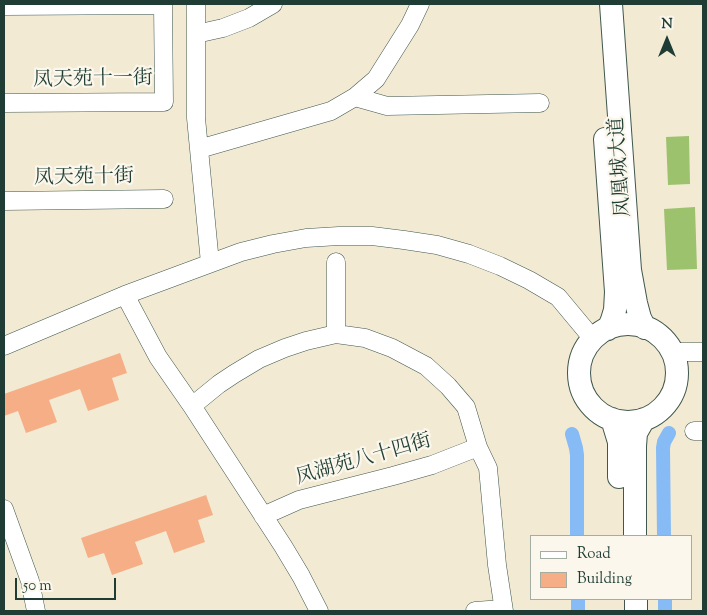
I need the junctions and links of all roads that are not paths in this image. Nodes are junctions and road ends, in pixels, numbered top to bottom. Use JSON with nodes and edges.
{"nodes":[{"id":1,"x":196,"y":4,"type":"edge"},
{"id":2,"x":273,"y":4,"type":"edge"},
{"id":3,"x":420,"y":4,"type":"edge"},
{"id":4,"x":596,"y":4,"type":"edge"},
{"id":5,"x":611,"y":4,"type":"edge"},
{"id":6,"x":4,"y":6,"type":"edge"},
{"id":7,"x":196,"y":34,"type":"junction"},
{"id":8,"x":355,"y":98,"type":"junction"},
{"id":9,"x":540,"y":103,"type":"dead end"},
{"id":10,"x":4,"y":104,"type":"edge"},
{"id":11,"x":199,"y":149,"type":"junction"},
{"id":12,"x":164,"y":199,"type":"dead end"},
{"id":13,"x":4,"y":201,"type":"edge"},
{"id":14,"x":336,"y":262,"type":"dead end"},
{"id":15,"x":210,"y":263,"type":"junction"},
{"id":16,"x":125,"y":295,"type":"junction"},
{"id":17,"x":646,"y":328,"type":"junction"},
{"id":18,"x":336,"y":334,"type":"junction"},
{"id":19,"x":600,"y":334,"type":"junction"},
{"id":20,"x":4,"y":346,"type":"edge"},
{"id":21,"x":672,"y":352,"type":"junction"},
{"id":22,"x":703,"y":352,"type":"edge"},
{"id":23,"x":192,"y":406,"type":"junction"},
{"id":24,"x":612,"y":419,"type":"junction"},
{"id":25,"x":644,"y":419,"type":"junction"},
{"id":26,"x":478,"y":447,"type":"junction"},
{"id":27,"x":4,"y":509,"type":"edge"},
{"id":28,"x":263,"y":516,"type":"junction"},
{"id":29,"x":620,"y":535,"type":"edge"},
{"id":30,"x":635,"y":535,"type":"edge"},
{"id":31,"x":503,"y":610,"type":"edge"},
{"id":32,"x":36,"y":611,"type":"edge"},
{"id":33,"x":319,"y":611,"type":"edge"},
{"id":34,"x":475,"y":611,"type":"edge"}],
"edges":[{"from":1,"to":7,"type":"street"},
{"from":2,"to":7,"type":"street"},
{"from":3,"to":8,"type":"street"},
{"from":4,"to":19,"type":"main road","name":"凤凰城大道"},
{"from":5,"to":17,"type":"main road","name":"凤凰城大道"},
{"from":6,"to":10,"type":"street","name":"凤天苑十一街"},
{"from":7,"to":11,"type":"street"},
{"from":8,"to":9,"type":"street"},
{"from":8,"to":11,"type":"street"},
{"from":11,"to":15,"type":"street"},
{"from":12,"to":13,"type":"street","name":"凤天苑十街"},
{"from":14,"to":18,"type":"street"},
{"from":15,"to":16,"type":"street"},
{"from":15,"to":19,"type":"street"},
{"from":16,"to":20,"type":"street"},
{"from":16,"to":23,"type":"street"},
{"from":17,"to":19,"type":"main road"},
{"from":17,"to":21,"type":"main road"},
{"from":18,"to":23,"type":"street"},
{"from":18,"to":26,"type":"street"},
{"from":19,"to":24,"type":"main road"},
{"from":21,"to":22,"type":"street"},
{"from":21,"to":25,"type":"main road"},
{"from":23,"to":28,"type":"street"},
{"from":24,"to":25,"type":"main road"},
{"from":24,"to":29,"type":"main road"},
{"from":25,"to":30,"type":"main road"},
{"from":26,"to":28,"type":"street","name":"凤湖苑八十四街"},
{"from":26,"to":31,"type":"street"},
{"from":27,"to":32,"type":"street"},
{"from":28,"to":33,"type":"street"},
{"from":31,"to":34,"type":"street"}]}
